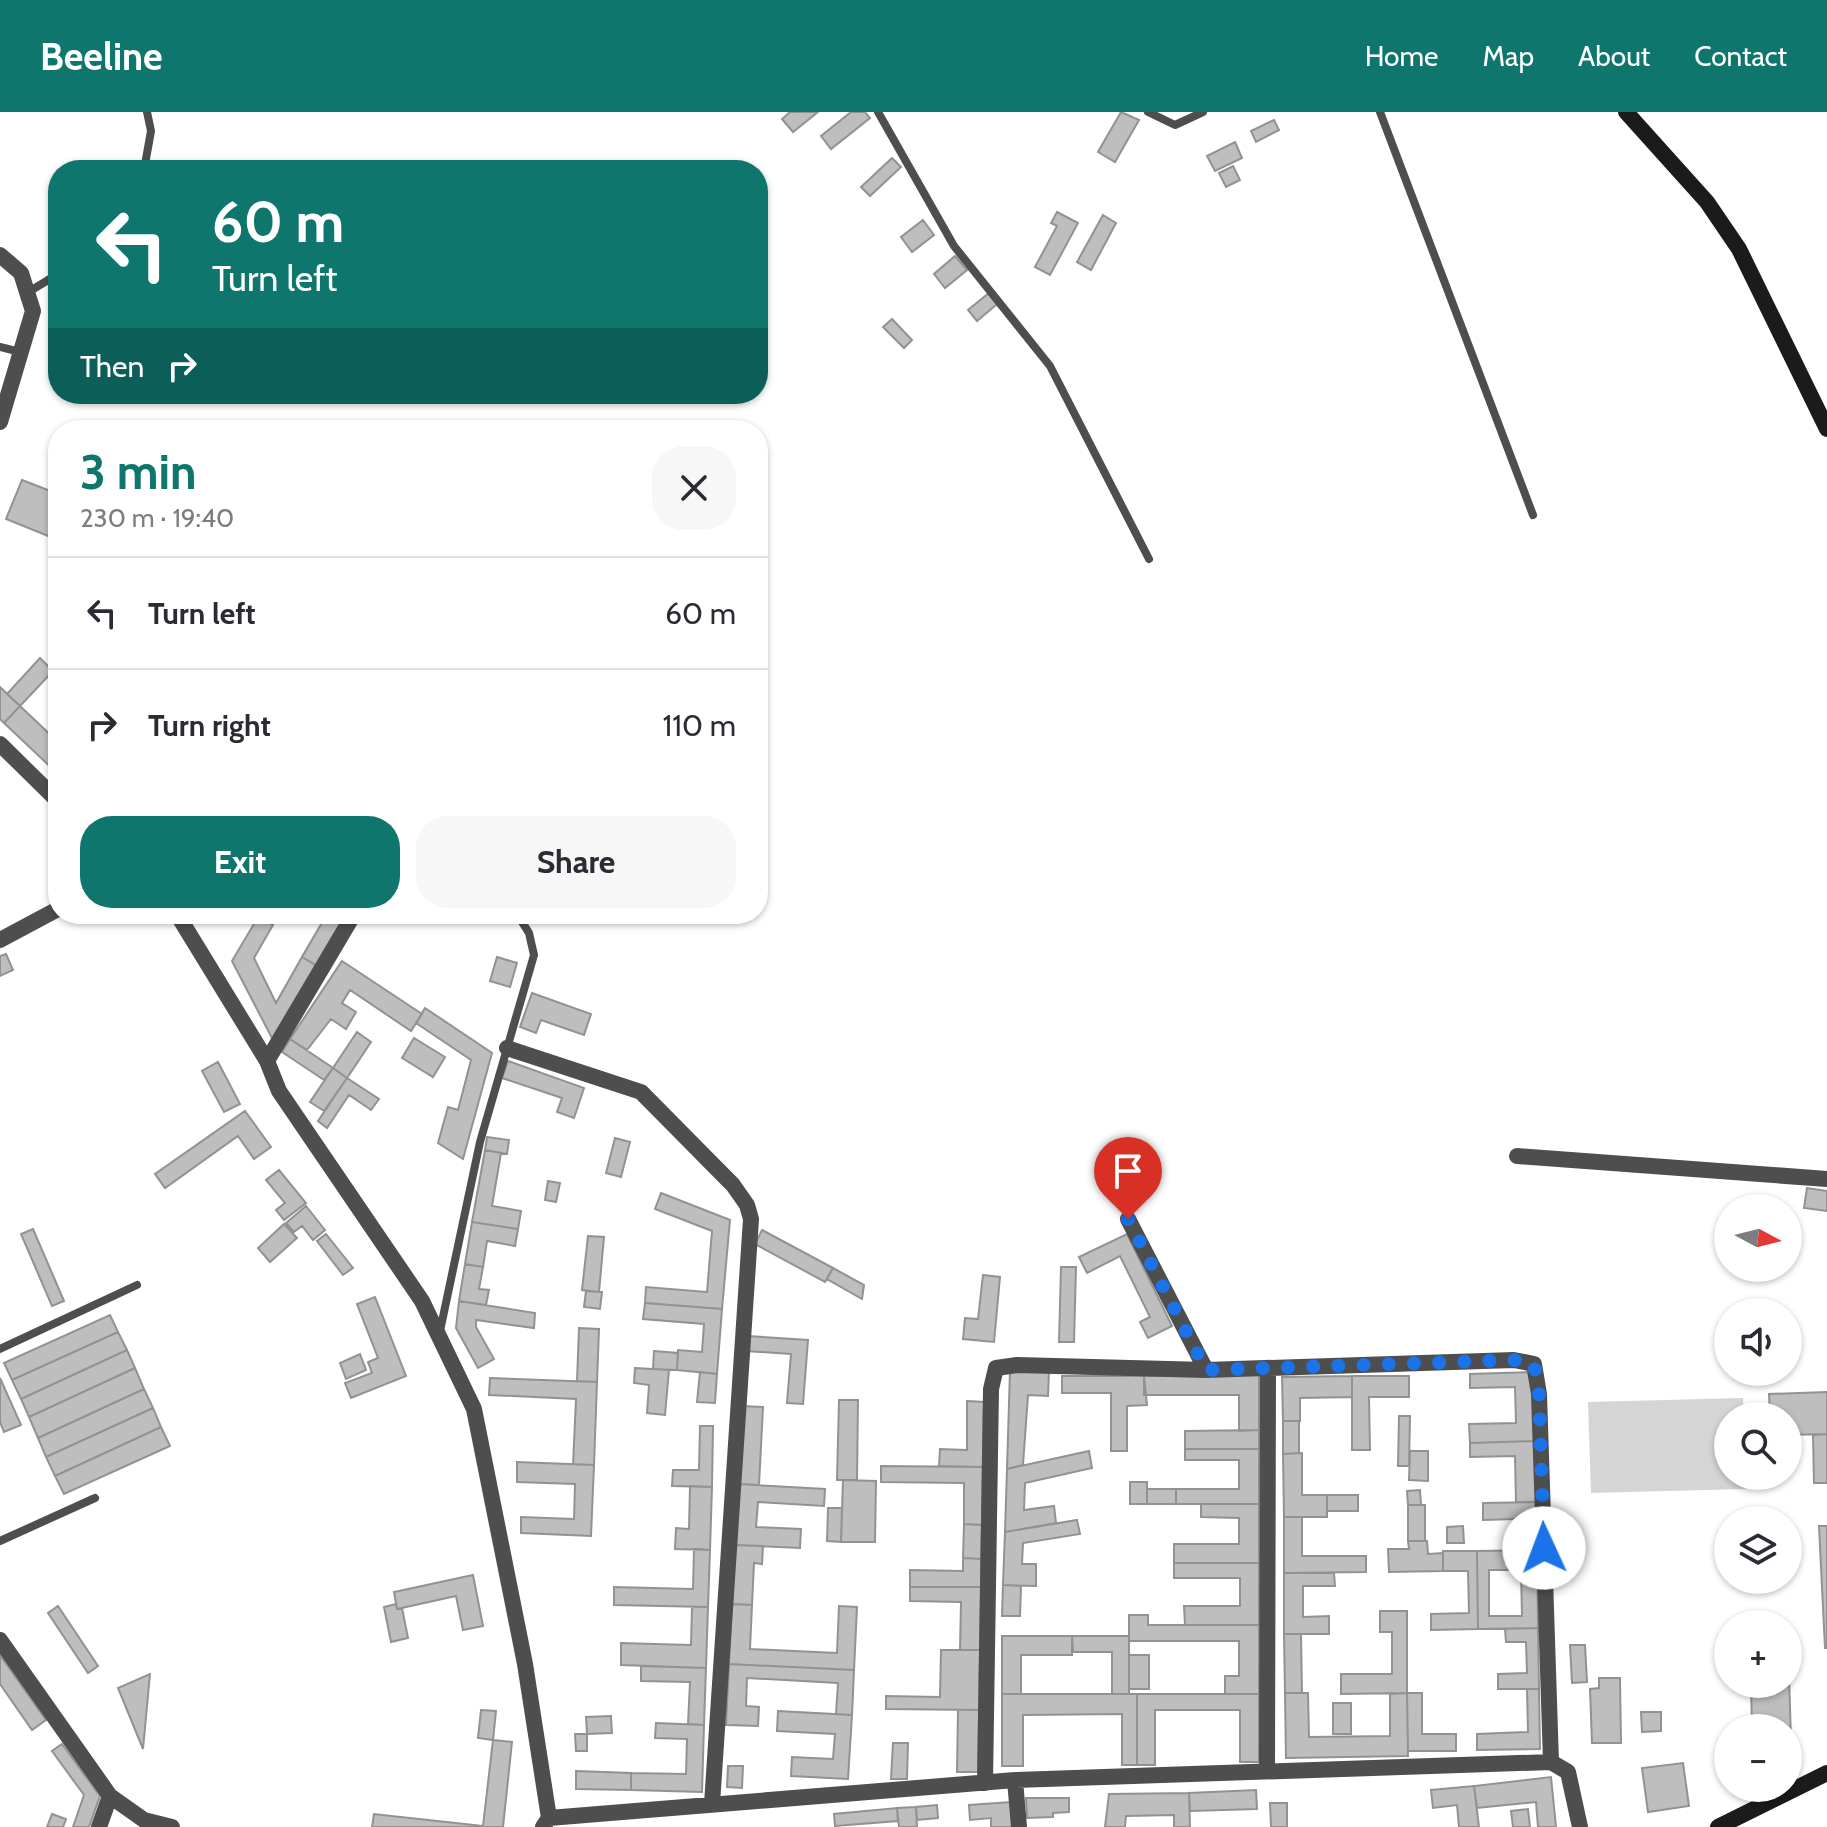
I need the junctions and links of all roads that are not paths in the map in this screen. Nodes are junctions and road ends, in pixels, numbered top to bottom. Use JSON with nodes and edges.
{"nodes":[{"id":1,"x":147,"y":112,"type":"edge"},
{"id":2,"x":878,"y":112,"type":"edge"},
{"id":3,"x":1148,"y":112,"type":"edge"},
{"id":4,"x":1203,"y":112,"type":"edge"},
{"id":5,"x":1380,"y":112,"type":"edge"},
{"id":6,"x":1626,"y":112,"type":"edge"},
{"id":7,"x":146,"y":160,"type":"edge"},
{"id":8,"x":0,"y":255,"type":"edge"},
{"id":9,"x":48,"y":280,"type":"edge"},
{"id":10,"x":30,"y":291,"type":"junction"},
{"id":11,"x":0,"y":347,"type":"edge"},
{"id":12,"x":21,"y":352,"type":"junction"},
{"id":13,"x":0,"y":422,"type":"edge"},
{"id":14,"x":1827,"y":429,"type":"edge"},
{"id":15,"x":1533,"y":515,"type":"dead end"},
{"id":16,"x":1149,"y":559,"type":"dead end"},
{"id":17,"x":0,"y":744,"type":"edge"},
{"id":18,"x":48,"y":791,"type":"edge"},
{"id":19,"x":48,"y":914,"type":"edge"},
{"id":20,"x":183,"y":924,"type":"edge"},
{"id":21,"x":348,"y":924,"type":"edge"},
{"id":22,"x":523,"y":924,"type":"edge"},
{"id":23,"x":0,"y":940,"type":"edge"},
{"id":24,"x":507,"y":1048,"type":"junction"},
{"id":25,"x":267,"y":1061,"type":"junction"},
{"id":26,"x":1517,"y":1156,"type":"dead end"},
{"id":27,"x":1827,"y":1179,"type":"edge"},
{"id":28,"x":1128,"y":1219,"type":"dead end"},
{"id":29,"x":137,"y":1285,"type":"dead end"},
{"id":30,"x":439,"y":1336,"type":"junction"},
{"id":31,"x":0,"y":1349,"type":"edge"},
{"id":32,"x":1206,"y":1370,"type":"junction"},
{"id":33,"x":1268,"y":1370,"type":"junction"},
{"id":34,"x":95,"y":1498,"type":"dead end"},
{"id":35,"x":0,"y":1541,"type":"edge"},
{"id":36,"x":0,"y":1640,"type":"edge"},
{"id":37,"x":1551,"y":1762,"type":"junction"},
{"id":38,"x":1267,"y":1771,"type":"junction"},
{"id":39,"x":1827,"y":1773,"type":"edge"},
{"id":40,"x":1015,"y":1780,"type":"junction"},
{"id":41,"x":985,"y":1783,"type":"junction"},
{"id":42,"x":110,"y":1796,"type":"junction"},
{"id":43,"x":712,"y":1804,"type":"junction"},
{"id":44,"x":546,"y":1822,"type":"edge"},
{"id":45,"x":99,"y":1827,"type":"edge"},
{"id":46,"x":172,"y":1827,"type":"edge"},
{"id":47,"x":1019,"y":1827,"type":"edge"},
{"id":48,"x":1580,"y":1827,"type":"edge"},
{"id":49,"x":1718,"y":1827,"type":"edge"}],
"edges":[{"from":1,"to":7,"type":"lane"},
{"from":2,"to":16,"type":"lane"},
{"from":3,"to":4,"type":"lane"},
{"from":5,"to":15,"type":"lane"},
{"from":6,"to":14,"type":"street"},
{"from":8,"to":10,"type":"street"},
{"from":9,"to":10,"type":"lane"},
{"from":10,"to":12,"type":"street"},
{"from":11,"to":12,"type":"lane"},
{"from":12,"to":13,"type":"street"},
{"from":17,"to":18,"type":"street"},
{"from":19,"to":23,"type":"street"},
{"from":20,"to":25,"type":"street"},
{"from":21,"to":25,"type":"street"},
{"from":22,"to":24,"type":"lane"},
{"from":24,"to":30,"type":"lane"},
{"from":24,"to":43,"type":"street"},
{"from":25,"to":30,"type":"street"},
{"from":26,"to":27,"type":"street"},
{"from":28,"to":32,"type":"street"},
{"from":29,"to":31,"type":"lane"},
{"from":30,"to":44,"type":"street"},
{"from":32,"to":33,"type":"street"},
{"from":32,"to":41,"type":"street"},
{"from":33,"to":37,"type":"street"},
{"from":33,"to":38,"type":"street"},
{"from":34,"to":35,"type":"lane"},
{"from":36,"to":42,"type":"street"},
{"from":37,"to":38,"type":"street"},
{"from":37,"to":48,"type":"street"},
{"from":38,"to":40,"type":"street"},
{"from":39,"to":49,"type":"street"},
{"from":40,"to":41,"type":"street"},
{"from":40,"to":47,"type":"street"},
{"from":41,"to":43,"type":"street"},
{"from":42,"to":45,"type":"street"},
{"from":42,"to":46,"type":"street"},
{"from":43,"to":44,"type":"street"}]}
